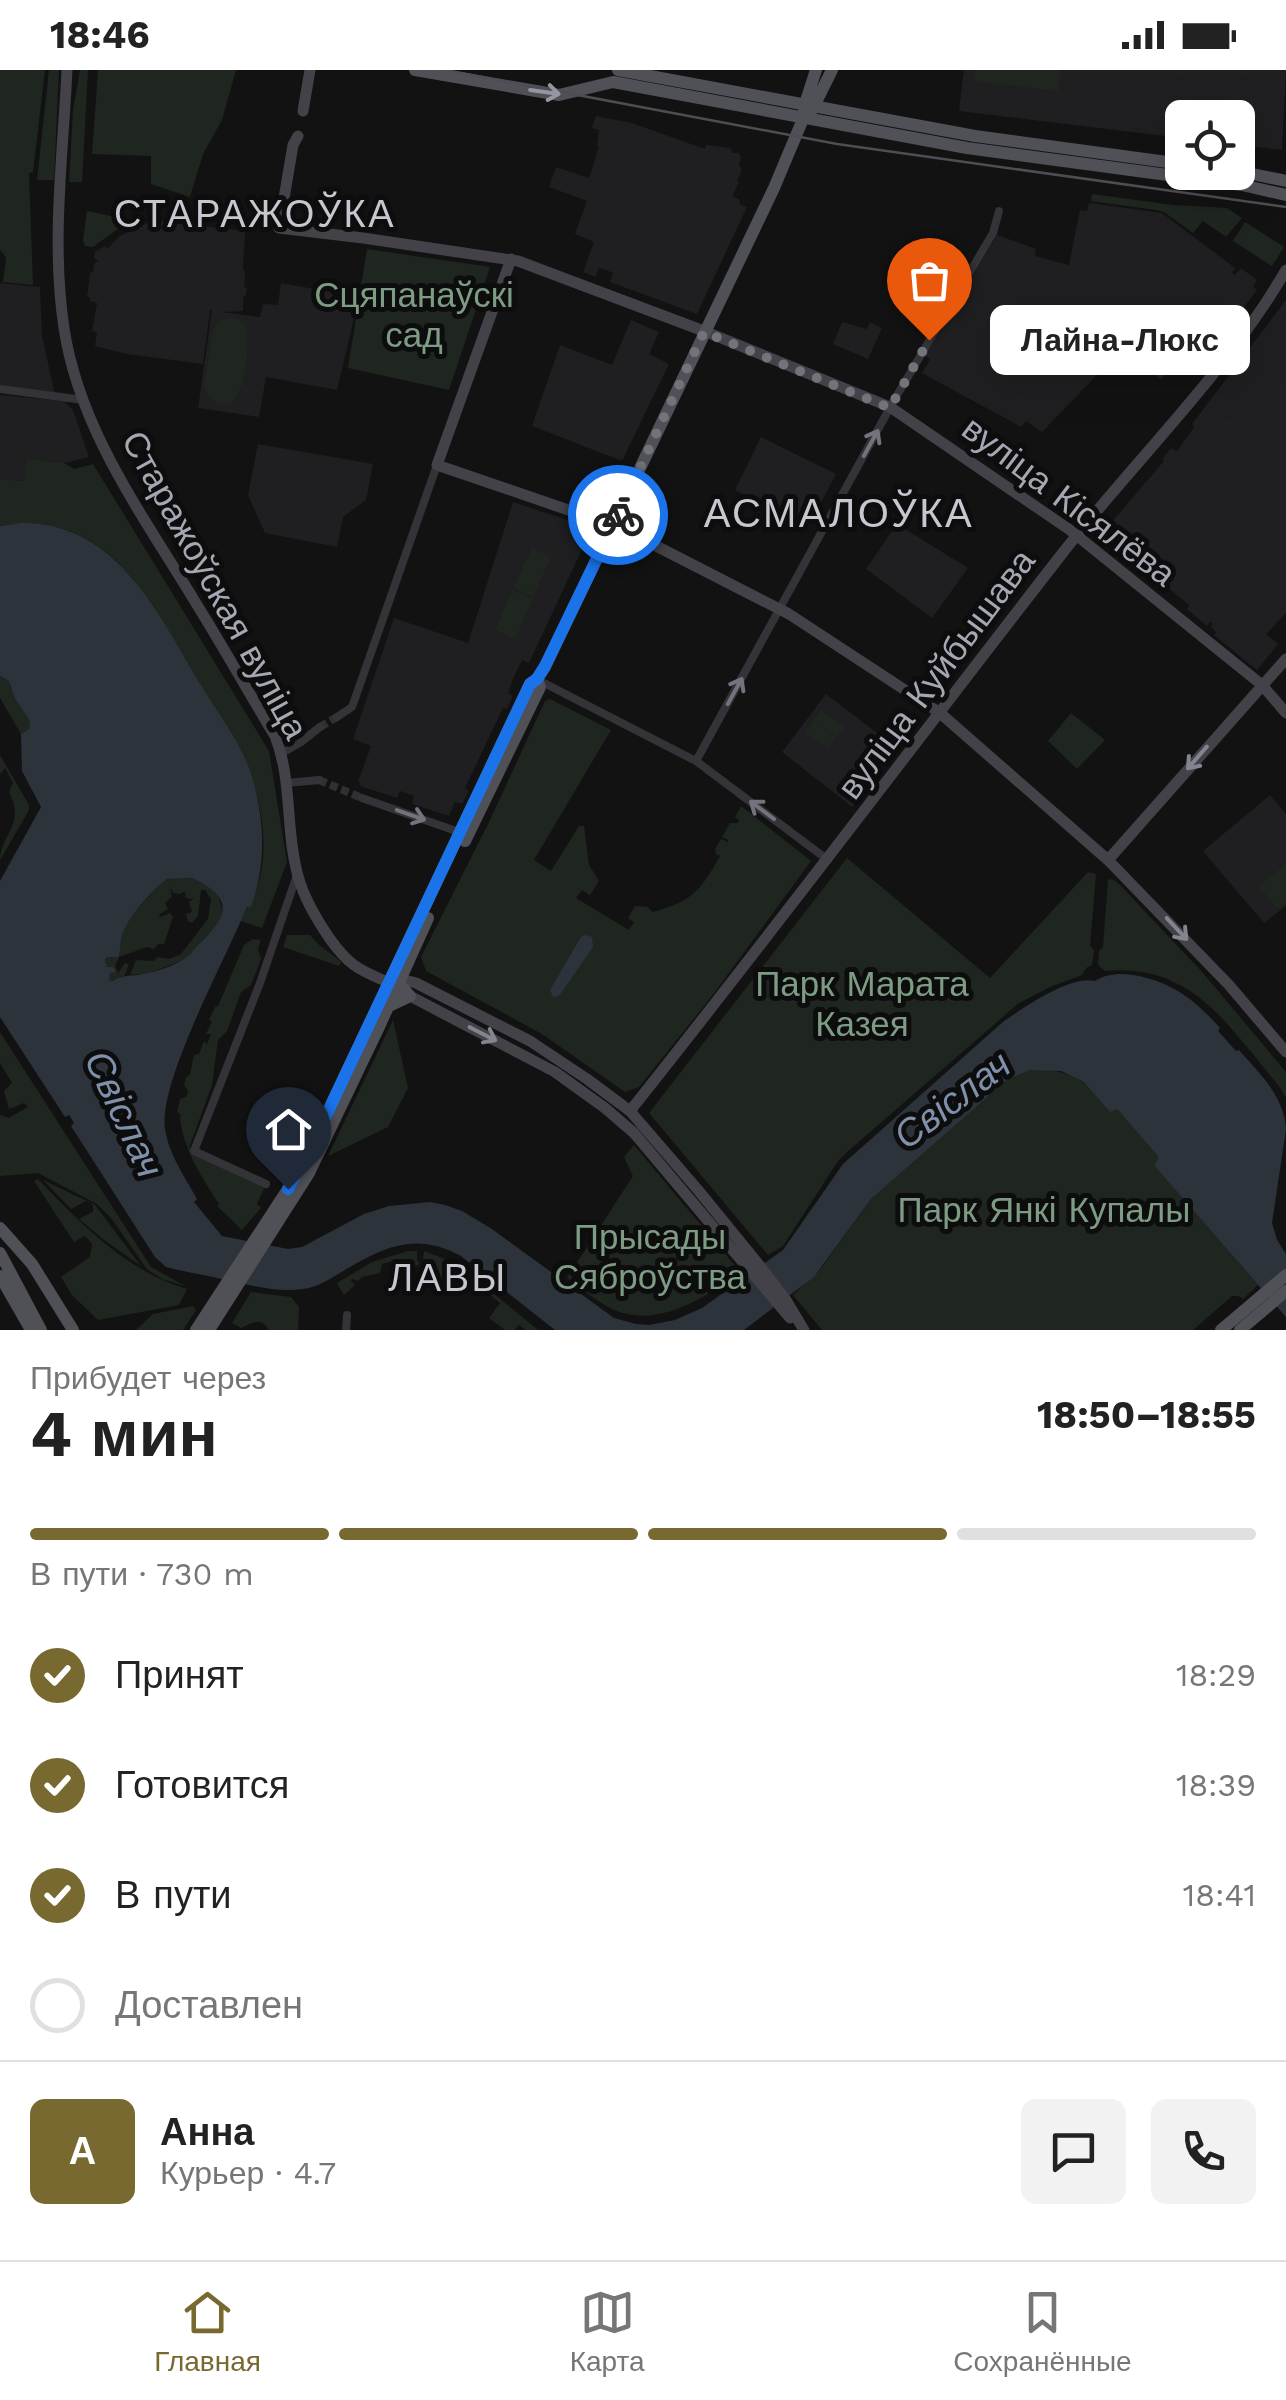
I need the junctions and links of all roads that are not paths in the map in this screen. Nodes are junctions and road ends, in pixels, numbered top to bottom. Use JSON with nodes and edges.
{"nodes":[{"id":1,"x":67,"y":70,"type":"edge"},
{"id":2,"x":310,"y":70,"type":"edge"},
{"id":3,"x":414,"y":70,"type":"edge"},
{"id":4,"x":825,"y":73,"type":"edge"},
{"id":5,"x":619,"y":74,"type":"edge"},
{"id":6,"x":810,"y":105,"type":"junction"},
{"id":7,"x":303,"y":111,"type":"dead end"},
{"id":8,"x":844,"y":112,"type":"junction"},
{"id":9,"x":803,"y":119,"type":"junction"},
{"id":10,"x":298,"y":136,"type":"dead end"},
{"id":11,"x":971,"y":142,"type":"junction"},
{"id":12,"x":1096,"y":160,"type":"junction"},
{"id":13,"x":1165,"y":163,"type":"edge"},
{"id":14,"x":1255,"y":174,"type":"edge"},
{"id":15,"x":1286,"y":180,"type":"edge"},
{"id":16,"x":1286,"y":194,"type":"edge"},
{"id":17,"x":999,"y":211,"type":"dead end"},
{"id":18,"x":511,"y":259,"type":"junction"},
{"id":19,"x":1286,"y":270,"type":"edge"},
{"id":20,"x":704,"y":332,"type":"junction"},
{"id":21,"x":0,"y":390,"type":"edge"},
{"id":22,"x":84,"y":400,"type":"junction"},
{"id":23,"x":890,"y":408,"type":"junction"},
{"id":24,"x":437,"y":465,"type":"junction"},
{"id":25,"x":614,"y":524,"type":"junction"},
{"id":26,"x":1077,"y":535,"type":"junction"},
{"id":27,"x":780,"y":609,"type":"junction"},
{"id":28,"x":1286,"y":659,"type":"edge"},
{"id":29,"x":537,"y":679,"type":"junction"},
{"id":30,"x":1262,"y":684,"type":"junction"},
{"id":31,"x":940,"y":713,"type":"junction"},
{"id":32,"x":1286,"y":714,"type":"edge"},
{"id":33,"x":337,"y":717,"type":"tunnel mouth"},
{"id":34,"x":320,"y":727,"type":"tunnel mouth"},
{"id":35,"x":282,"y":753,"type":"junction"},
{"id":36,"x":696,"y":760,"type":"junction"},
{"id":37,"x":319,"y":780,"type":"tunnel mouth"},
{"id":38,"x":288,"y":783,"type":"junction"},
{"id":39,"x":362,"y":798,"type":"tunnel mouth"},
{"id":40,"x":460,"y":832,"type":"junction"},
{"id":41,"x":828,"y":860,"type":"junction"},
{"id":42,"x":1108,"y":860,"type":"junction"},
{"id":43,"x":297,"y":875,"type":"junction"},
{"id":44,"x":403,"y":963,"type":"junction"},
{"id":45,"x":397,"y":987,"type":"junction"},
{"id":46,"x":546,"y":1051,"type":"junction"},
{"id":47,"x":1286,"y":1052,"type":"edge"},
{"id":48,"x":525,"y":1055,"type":"junction"},
{"id":49,"x":639,"y":1100,"type":"junction"},
{"id":50,"x":620,"y":1109,"type":"junction"},
{"id":51,"x":638,"y":1129,"type":"junction"},
{"id":52,"x":266,"y":1184,"type":"dead end"},
{"id":53,"x":0,"y":1228,"type":"edge"},
{"id":54,"x":0,"y":1253,"type":"edge"},
{"id":55,"x":32,"y":1264,"type":"junction"},
{"id":56,"x":1286,"y":1275,"type":"edge"},
{"id":57,"x":4,"y":1280,"type":"edge"},
{"id":58,"x":1286,"y":1291,"type":"edge"},
{"id":59,"x":221,"y":1302,"type":"junction"},
{"id":60,"x":1260,"y":1305,"type":"junction"},
{"id":61,"x":346,"y":1314,"type":"dead end"},
{"id":62,"x":30,"y":1330,"type":"edge"},
{"id":63,"x":42,"y":1330,"type":"edge"},
{"id":64,"x":73,"y":1330,"type":"edge"},
{"id":65,"x":196,"y":1330,"type":"edge"},
{"id":66,"x":209,"y":1330,"type":"edge"},
{"id":67,"x":346,"y":1330,"type":"edge"},
{"id":68,"x":803,"y":1330,"type":"edge"},
{"id":69,"x":1221,"y":1330,"type":"edge"},
{"id":70,"x":1240,"y":1330,"type":"edge"}],
"edges":[{"from":1,"to":22,"type":"main road","name":"Старажоўская вуліца"},
{"from":2,"to":7,"type":"main road"},
{"from":3,"to":5,"type":"main road","one_way":true},
{"from":4,"to":6,"type":"main road"},
{"from":4,"to":8,"type":"main road"},
{"from":5,"to":6,"type":"main road"},
{"from":5,"to":9,"type":"main road"},
{"from":6,"to":8,"type":"main road"},
{"from":6,"to":9,"type":"main road"},
{"from":8,"to":11,"type":"main road"},
{"from":9,"to":11,"type":"main road"},
{"from":9,"to":20,"type":"main road"},
{"from":10,"to":18,"type":"main road","name":"вуліца Кісялёва"},
{"from":11,"to":12,"type":"main road"},
{"from":12,"to":13,"type":"main road"},
{"from":12,"to":16,"type":"main road"},
{"from":14,"to":15,"type":"main road"},
{"from":17,"to":23,"type":"street"},
{"from":18,"to":20,"type":"main road","name":"вуліца Кісялёва"},
{"from":18,"to":24,"type":"main road"},
{"from":19,"to":26,"type":"main road","name":"вуліца Куйбышава"},
{"from":20,"to":23,"type":"main road","name":"вуліца Кісялёва"},
{"from":20,"to":25,"type":"main road"},
{"from":21,"to":22,"type":"street"},
{"from":22,"to":35,"type":"main road","name":"Старажоўская вуліца"},
{"from":23,"to":26,"type":"main road","name":"вуліца Кісялёва"},
{"from":27,"to":23,"type":"street","one_way":true},
{"from":24,"to":25,"type":"main road"},
{"from":24,"to":33,"type":"street"},
{"from":25,"to":27,"type":"main road"},
{"from":25,"to":29,"type":"main road"},
{"from":26,"to":30,"type":"main road","name":"вуліца Кісялёва"},
{"from":26,"to":31,"type":"main road","name":"вуліца Куйбышава"},
{"from":27,"to":31,"type":"main road"},
{"from":36,"to":27,"type":"street","one_way":true},
{"from":28,"to":30,"type":"main road"},
{"from":29,"to":36,"type":"street"},
{"from":29,"to":40,"type":"main road"},
{"from":29,"to":44,"type":"main road"},
{"from":30,"to":32,"type":"main road","name":"вуліца Кісялёва"},
{"from":30,"to":42,"type":"main road","one_way":true},
{"from":31,"to":41,"type":"main road","name":"вуліца Куйбышава"},
{"from":31,"to":42,"type":"main road"},
{"from":34,"to":35,"type":"street"},
{"from":35,"to":38,"type":"main road","name":"Старажоўская вуліца"},
{"from":41,"to":36,"type":"street","one_way":true},
{"from":37,"to":38,"type":"street"},
{"from":38,"to":43,"type":"main road","name":"Старажоўская вуліца"},
{"from":39,"to":40,"type":"street","one_way":true},
{"from":40,"to":44,"type":"main road"},
{"from":41,"to":49,"type":"main road","name":"вуліца Куйбышава"},
{"from":42,"to":47,"type":"main road","one_way":true},
{"from":43,"to":45,"type":"main road","name":"Старажоўская вуліца"},
{"from":43,"to":52,"type":"street"},
{"from":44,"to":45,"type":"main road"},
{"from":45,"to":46,"type":"main road"},
{"from":45,"to":48,"type":"main road","one_way":true},
{"from":45,"to":59,"type":"main road"},
{"from":46,"to":48,"type":"main road"},
{"from":46,"to":50,"type":"main road"},
{"from":48,"to":50,"type":"main road"},
{"from":49,"to":50,"type":"main road"},
{"from":49,"to":51,"type":"main road"},
{"from":50,"to":51,"type":"main road"},
{"from":51,"to":68,"type":"main road"},
{"from":53,"to":55,"type":"main road"},
{"from":54,"to":57,"type":"main road"},
{"from":55,"to":57,"type":"main road"},
{"from":55,"to":64,"type":"main road"},
{"from":56,"to":60,"type":"main road"},
{"from":57,"to":62,"type":"main road"},
{"from":57,"to":63,"type":"main road"},
{"from":58,"to":60,"type":"main road"},
{"from":59,"to":65,"type":"main road"},
{"from":59,"to":66,"type":"main road"},
{"from":60,"to":69,"type":"main road"},
{"from":60,"to":70,"type":"main road"},
{"from":61,"to":67,"type":"street"}]}
